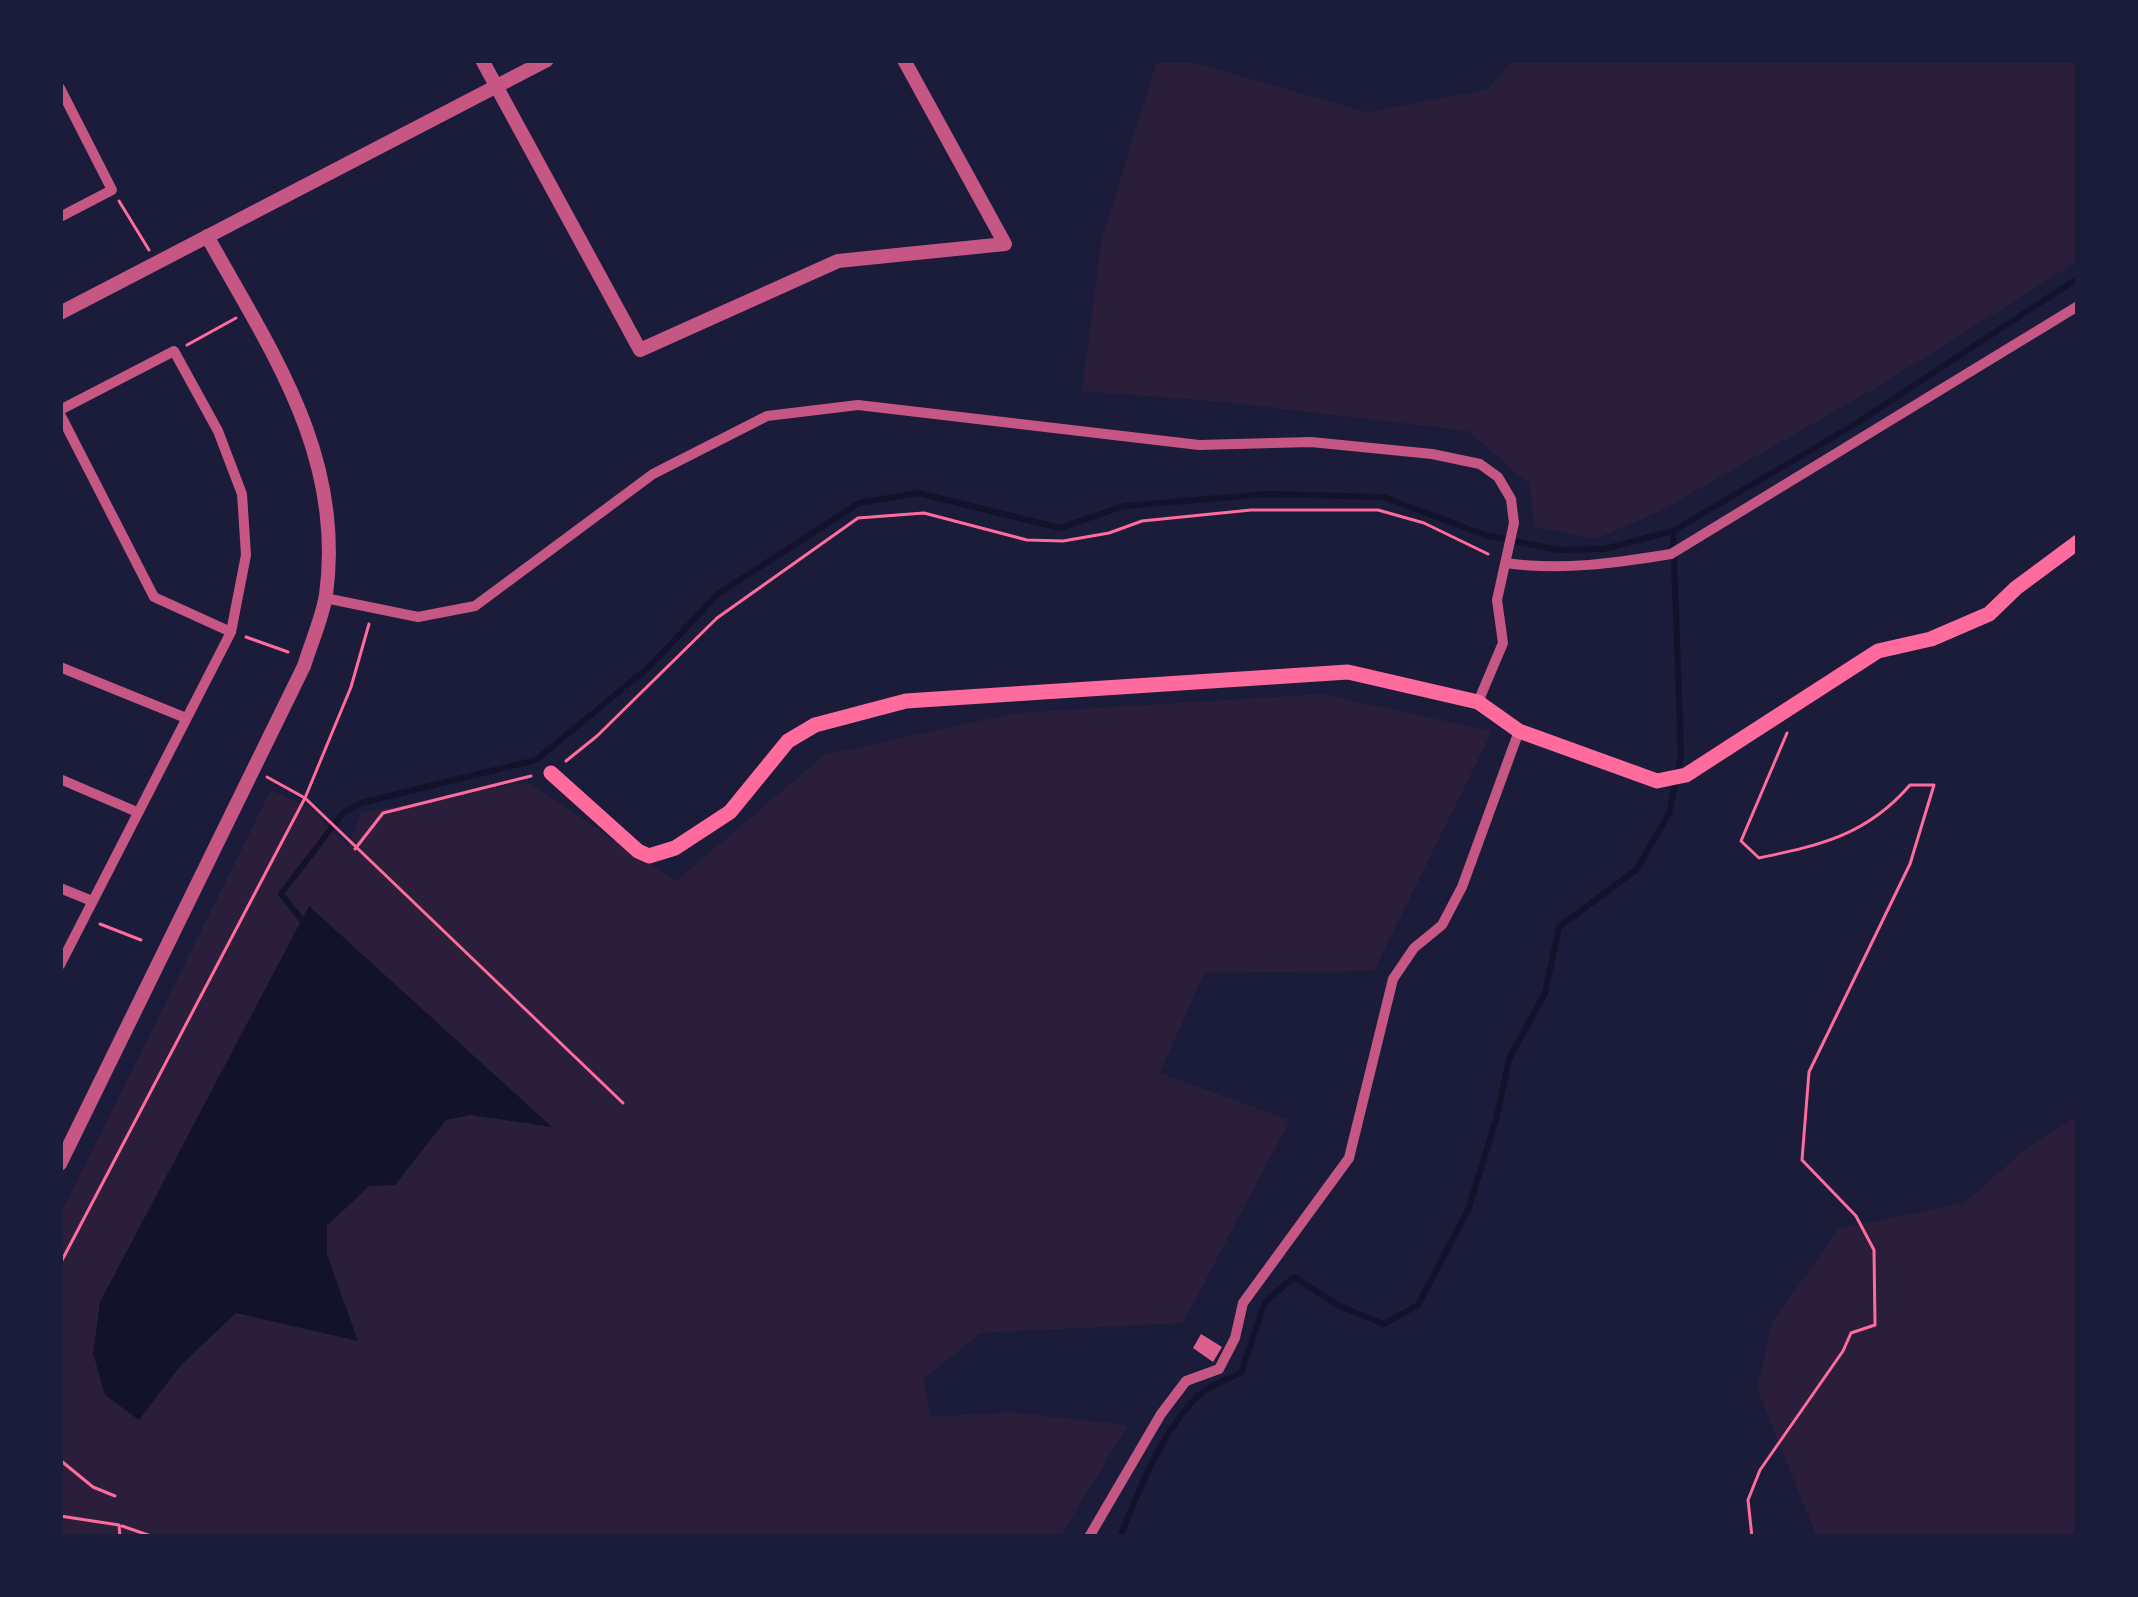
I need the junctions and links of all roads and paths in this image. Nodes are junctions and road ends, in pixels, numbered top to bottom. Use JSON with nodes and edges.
{"nodes":[{"id":1,"x":482,"y":60,"type":"edge"},
{"id":2,"x":547,"y":60,"type":"edge"},
{"id":3,"x":904,"y":60,"type":"edge"},
{"id":4,"x":495,"y":87,"type":"junction"},
{"id":5,"x":60,"y":88,"type":"edge"},
{"id":6,"x":112,"y":190,"type":"junction"},
{"id":7,"x":60,"y":217,"type":"edge"},
{"id":8,"x":207,"y":236,"type":"junction"},
{"id":9,"x":156,"y":262,"type":"junction"},
{"id":10,"x":2078,"y":306,"type":"edge"},
{"id":11,"x":249,"y":311,"type":"junction"},
{"id":12,"x":60,"y":313,"type":"edge"},
{"id":13,"x":174,"y":351,"type":"junction"},
{"id":14,"x":60,"y":412,"type":"edge"},
{"id":15,"x":2078,"y":542,"type":"edge"},
{"id":16,"x":1506,"y":563,"type":"junction"},
{"id":17,"x":326,"y":598,"type":"junction"},
{"id":18,"x":373,"y":608,"type":"junction"},
{"id":19,"x":231,"y":632,"type":"junction"},
{"id":20,"x":306,"y":658,"type":"junction"},
{"id":21,"x":60,"y":667,"type":"edge"},
{"id":22,"x":1802,"y":699,"type":"junction"},
{"id":23,"x":1478,"y":702,"type":"junction"},
{"id":24,"x":186,"y":718,"type":"junction"},
{"id":25,"x":1519,"y":731,"type":"junction"},
{"id":26,"x":254,"y":770,"type":"junction"},
{"id":27,"x":551,"y":773,"type":"junction"},
{"id":28,"x":60,"y":779,"type":"edge"},
{"id":29,"x":305,"y":797,"type":"junction"},
{"id":30,"x":136,"y":812,"type":"junction"},
{"id":31,"x":355,"y":849,"type":"junction"},
{"id":32,"x":60,"y":888,"type":"edge"},
{"id":33,"x":92,"y":901,"type":"junction"},
{"id":34,"x":84,"y":917,"type":"junction"},
{"id":35,"x":141,"y":940,"type":"dead end"},
{"id":36,"x":60,"y":965,"type":"edge"},
{"id":37,"x":623,"y":1102,"type":"dead end"},
{"id":38,"x":60,"y":1165,"type":"edge"},
{"id":39,"x":60,"y":1264,"type":"edge"},
{"id":40,"x":60,"y":1460,"type":"edge"},
{"id":41,"x":116,"y":1496,"type":"dead end"},
{"id":42,"x":60,"y":1516,"type":"edge"},
{"id":43,"x":119,"y":1525,"type":"junction"},
{"id":44,"x":120,"y":1537,"type":"edge"},
{"id":45,"x":154,"y":1537,"type":"edge"},
{"id":46,"x":1089,"y":1537,"type":"edge"},
{"id":47,"x":1752,"y":1537,"type":"edge"}],
"edges":[{"from":1,"to":4,"type":"street"},
{"from":2,"to":4,"type":"street"},
{"from":3,"to":4,"type":"street"},
{"from":4,"to":8,"type":"street"},
{"from":5,"to":6,"type":"street"},
{"from":6,"to":7,"type":"street"},
{"from":6,"to":9,"type":"path"},
{"from":8,"to":9,"type":"street"},
{"from":8,"to":11,"type":"street"},
{"from":9,"to":12,"type":"street"},
{"from":10,"to":16,"type":"street"},
{"from":11,"to":13,"type":"path"},
{"from":11,"to":17,"type":"street"},
{"from":13,"to":14,"type":"street"},
{"from":13,"to":19,"type":"street"},
{"from":14,"to":19,"type":"street"},
{"from":15,"to":22,"type":"main road"},
{"from":16,"to":18,"type":"street"},
{"from":16,"to":23,"type":"street"},
{"from":16,"to":27,"type":"path"},
{"from":17,"to":18,"type":"street"},
{"from":17,"to":20,"type":"street"},
{"from":18,"to":29,"type":"path"},
{"from":19,"to":20,"type":"path"},
{"from":19,"to":24,"type":"street"},
{"from":20,"to":26,"type":"street"},
{"from":21,"to":24,"type":"street"},
{"from":22,"to":25,"type":"main road"},
{"from":22,"to":47,"type":"path"},
{"from":23,"to":25,"type":"main road"},
{"from":23,"to":27,"type":"main road"},
{"from":24,"to":30,"type":"street"},
{"from":25,"to":46,"type":"street"},
{"from":26,"to":29,"type":"path"},
{"from":26,"to":38,"type":"street"},
{"from":27,"to":31,"type":"path"},
{"from":28,"to":30,"type":"street"},
{"from":29,"to":31,"type":"path"},
{"from":29,"to":39,"type":"path"},
{"from":30,"to":33,"type":"street"},
{"from":31,"to":37,"type":"path"},
{"from":32,"to":33,"type":"street"},
{"from":33,"to":34,"type":"street"},
{"from":34,"to":35,"type":"path"},
{"from":34,"to":36,"type":"street"},
{"from":40,"to":41,"type":"path"},
{"from":42,"to":43,"type":"path"},
{"from":43,"to":44,"type":"path"},
{"from":43,"to":45,"type":"path"}]}
